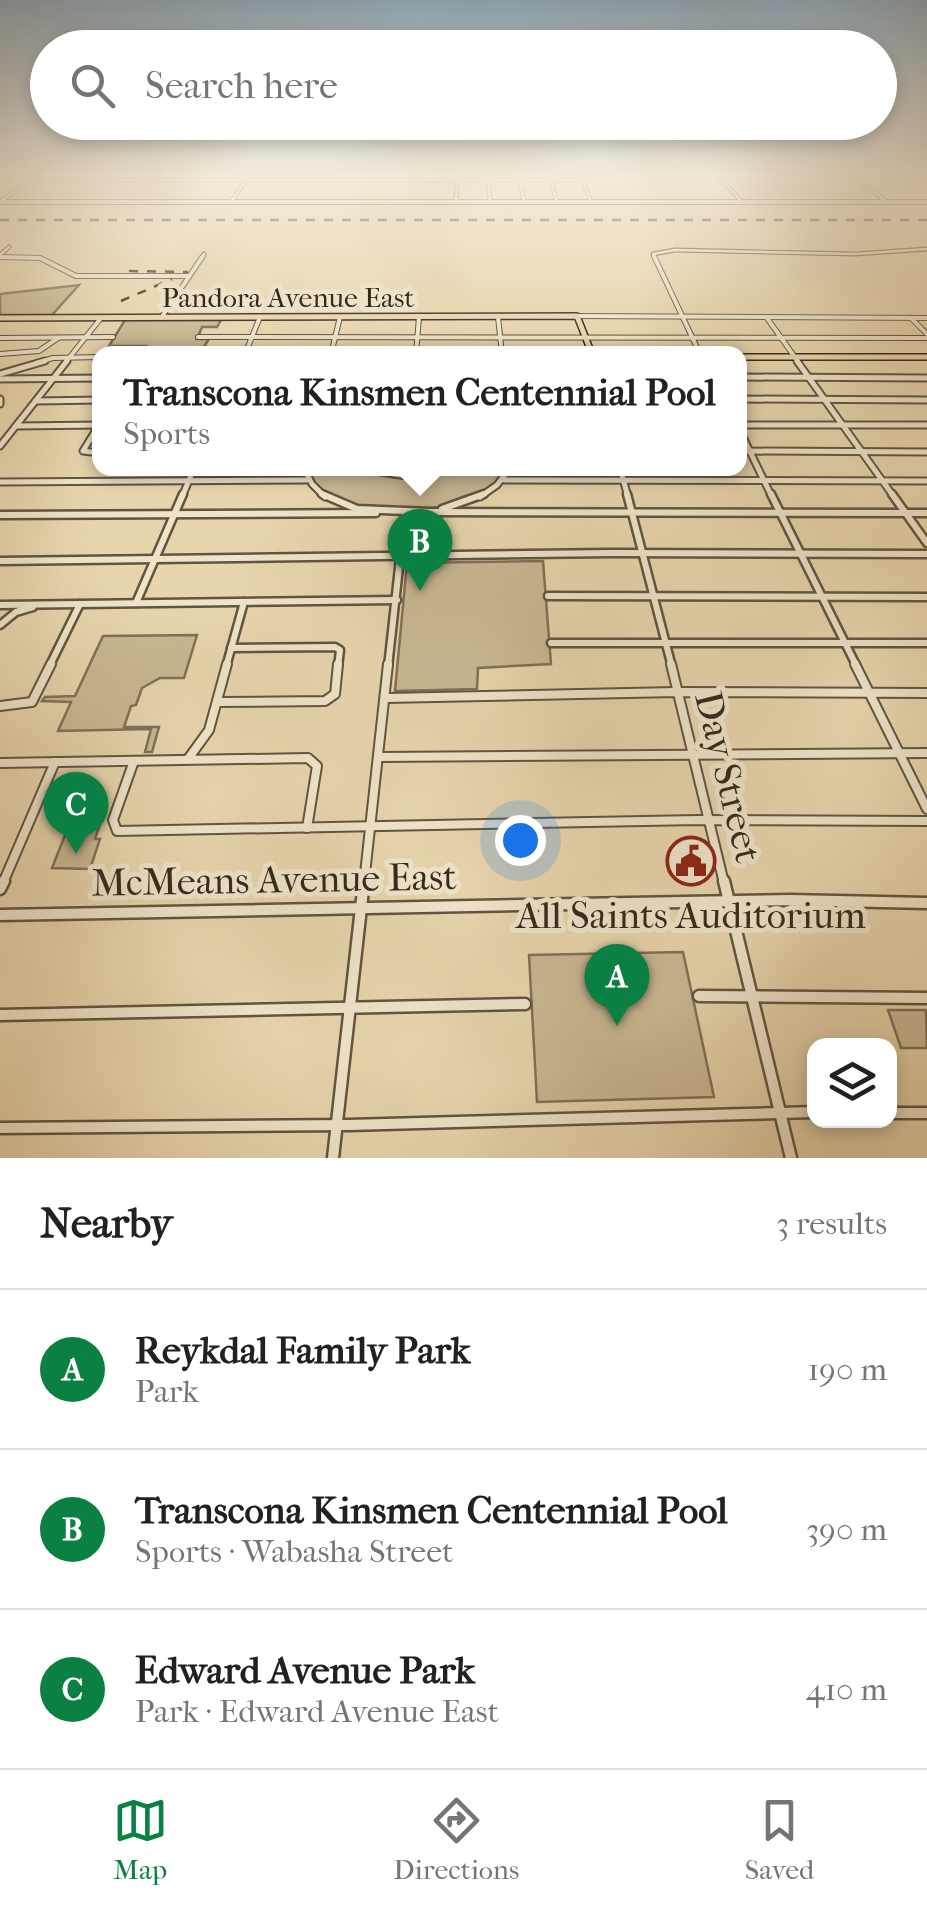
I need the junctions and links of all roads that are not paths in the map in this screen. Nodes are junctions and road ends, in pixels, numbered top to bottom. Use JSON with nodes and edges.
{"nodes":[{"id":1,"x":9,"y":247,"type":"dead end"},
{"id":2,"x":927,"y":249,"type":"edge"},
{"id":3,"x":204,"y":254,"type":"dead end"},
{"id":4,"x":0,"y":256,"type":"edge"},
{"id":5,"x":189,"y":276,"type":"junction"},
{"id":6,"x":576,"y":316,"type":"junction"},
{"id":7,"x":260,"y":317,"type":"junction"},
{"id":8,"x":340,"y":317,"type":"junction"},
{"id":9,"x":419,"y":317,"type":"junction"},
{"id":10,"x":498,"y":317,"type":"junction"},
{"id":11,"x":681,"y":317,"type":"junction"},
{"id":12,"x":766,"y":317,"type":"junction"},
{"id":13,"x":0,"y":318,"type":"edge"},
{"id":14,"x":101,"y":318,"type":"junction"},
{"id":15,"x":161,"y":318,"type":"junction"},
{"id":16,"x":910,"y":318,"type":"junction"},
{"id":17,"x":927,"y":318,"type":"edge"},
{"id":18,"x":335,"y":336,"type":"junction"},
{"id":19,"x":418,"y":336,"type":"junction"},
{"id":20,"x":501,"y":336,"type":"junction"},
{"id":21,"x":584,"y":336,"type":"junction"},
{"id":22,"x":927,"y":336,"type":"edge"},
{"id":23,"x":59,"y":337,"type":"junction"},
{"id":24,"x":86,"y":337,"type":"junction"},
{"id":25,"x":252,"y":337,"type":"junction"},
{"id":26,"x":691,"y":337,"type":"junction"},
{"id":27,"x":781,"y":337,"type":"junction"},
{"id":28,"x":0,"y":338,"type":"edge"},
{"id":29,"x":113,"y":338,"type":"dead end"},
{"id":30,"x":198,"y":338,"type":"dead end"},
{"id":31,"x":248,"y":346,"type":"edge"},
{"id":32,"x":333,"y":346,"type":"edge"},
{"id":33,"x":417,"y":346,"type":"edge"},
{"id":34,"x":502,"y":346,"type":"edge"},
{"id":35,"x":587,"y":346,"type":"edge"},
{"id":36,"x":696,"y":346,"type":"edge"},
{"id":37,"x":76,"y":349,"type":"junction"},
{"id":38,"x":0,"y":354,"type":"edge"},
{"id":39,"x":747,"y":356,"type":"edge"},
{"id":40,"x":795,"y":356,"type":"junction"},
{"id":41,"x":92,"y":357,"type":"edge"},
{"id":42,"x":927,"y":357,"type":"edge"},
{"id":43,"x":53,"y":358,"type":"junction"},
{"id":44,"x":70,"y":358,"type":"junction"},
{"id":45,"x":3,"y":376,"type":"edge"},
{"id":46,"x":92,"y":378,"type":"edge"},
{"id":47,"x":747,"y":378,"type":"edge"},
{"id":48,"x":810,"y":378,"type":"junction"},
{"id":49,"x":927,"y":378,"type":"edge"},
{"id":50,"x":52,"y":379,"type":"junction"},
{"id":51,"x":747,"y":399,"type":"edge"},
{"id":52,"x":36,"y":400,"type":"junction"},
{"id":53,"x":92,"y":400,"type":"edge"},
{"id":54,"x":826,"y":400,"type":"junction"},
{"id":55,"x":927,"y":400,"type":"edge"},
{"id":56,"x":92,"y":425,"type":"edge"},
{"id":57,"x":844,"y":425,"type":"junction"},
{"id":58,"x":927,"y":425,"type":"edge"},
{"id":59,"x":16,"y":426,"type":"junction"},
{"id":60,"x":747,"y":428,"type":"edge"},
{"id":61,"x":92,"y":437,"type":"edge"},
{"id":62,"x":747,"y":444,"type":"edge"},
{"id":63,"x":0,"y":446,"type":"edge"},
{"id":64,"x":750,"y":451,"type":"junction"},
{"id":65,"x":92,"y":452,"type":"edge"},
{"id":66,"x":862,"y":452,"type":"junction"},
{"id":67,"x":927,"y":452,"type":"edge"},
{"id":68,"x":191,"y":476,"type":"edge"},
{"id":69,"x":306,"y":476,"type":"edge"},
{"id":70,"x":506,"y":476,"type":"edge"},
{"id":71,"x":622,"y":476,"type":"edge"},
{"id":72,"x":307,"y":480,"type":"junction"},
{"id":73,"x":504,"y":480,"type":"junction"},
{"id":74,"x":623,"y":480,"type":"junction"},
{"id":75,"x":766,"y":480,"type":"junction"},
{"id":76,"x":882,"y":481,"type":"junction"},
{"id":77,"x":927,"y":481,"type":"edge"},
{"id":78,"x":0,"y":482,"type":"edge"},
{"id":79,"x":188,"y":482,"type":"junction"},
{"id":80,"x":430,"y":512,"type":"junction"},
{"id":81,"x":632,"y":512,"type":"junction"},
{"id":82,"x":376,"y":513,"type":"junction"},
{"id":83,"x":405,"y":513,"type":"junction"},
{"id":84,"x":783,"y":513,"type":"junction"},
{"id":85,"x":174,"y":514,"type":"junction"},
{"id":86,"x":905,"y":514,"type":"junction"},
{"id":87,"x":927,"y":514,"type":"edge"},
{"id":88,"x":0,"y":515,"type":"edge"},
{"id":89,"x":927,"y":543,"type":"edge"},
{"id":90,"x":644,"y":553,"type":"junction"},
{"id":91,"x":804,"y":554,"type":"junction"},
{"id":92,"x":927,"y":554,"type":"edge"},
{"id":93,"x":402,"y":557,"type":"junction"},
{"id":94,"x":154,"y":560,"type":"junction"},
{"id":95,"x":0,"y":561,"type":"edge"},
{"id":96,"x":654,"y":595,"type":"junction"},
{"id":97,"x":548,"y":596,"type":"dead end"},
{"id":98,"x":824,"y":596,"type":"junction"},
{"id":99,"x":927,"y":597,"type":"edge"},
{"id":100,"x":397,"y":600,"type":"junction"},
{"id":101,"x":136,"y":602,"type":"junction"},
{"id":102,"x":244,"y":602,"type":"junction"},
{"id":103,"x":80,"y":604,"type":"junction"},
{"id":104,"x":0,"y":605,"type":"edge"},
{"id":105,"x":47,"y":605,"type":"junction"},
{"id":106,"x":0,"y":625,"type":"edge"},
{"id":107,"x":664,"y":641,"type":"junction"},
{"id":108,"x":551,"y":642,"type":"dead end"},
{"id":109,"x":846,"y":642,"type":"junction"},
{"id":110,"x":927,"y":643,"type":"edge"},
{"id":111,"x":231,"y":648,"type":"junction"},
{"id":112,"x":676,"y":692,"type":"junction"},
{"id":113,"x":871,"y":694,"type":"junction"},
{"id":114,"x":927,"y":694,"type":"edge"},
{"id":115,"x":386,"y":698,"type":"junction"},
{"id":116,"x":217,"y":702,"type":"junction"},
{"id":117,"x":0,"y":706,"type":"edge"},
{"id":118,"x":690,"y":752,"type":"junction"},
{"id":119,"x":900,"y":752,"type":"junction"},
{"id":120,"x":927,"y":753,"type":"edge"},
{"id":121,"x":380,"y":758,"type":"junction"},
{"id":122,"x":188,"y":760,"type":"junction"},
{"id":123,"x":134,"y":761,"type":"junction"},
{"id":124,"x":55,"y":762,"type":"junction"},
{"id":125,"x":0,"y":763,"type":"edge"},
{"id":126,"x":927,"y":809,"type":"edge"},
{"id":127,"x":706,"y":820,"type":"junction"},
{"id":128,"x":927,"y":820,"type":"edge"},
{"id":129,"x":307,"y":828,"type":"junction"},
{"id":130,"x":372,"y":828,"type":"junction"},
{"id":131,"x":0,"y":889,"type":"edge"},
{"id":132,"x":728,"y":901,"type":"junction"},
{"id":133,"x":927,"y":902,"type":"edge"},
{"id":134,"x":362,"y":908,"type":"junction"},
{"id":135,"x":0,"y":915,"type":"edge"},
{"id":136,"x":699,"y":996,"type":"dead end"},
{"id":137,"x":752,"y":996,"type":"junction"},
{"id":138,"x":927,"y":998,"type":"edge"},
{"id":139,"x":525,"y":1004,"type":"dead end"},
{"id":140,"x":350,"y":1007,"type":"junction"},
{"id":141,"x":1,"y":1017,"type":"edge"},
{"id":142,"x":780,"y":1112,"type":"junction"},
{"id":143,"x":807,"y":1112,"type":"edge"},
{"id":144,"x":897,"y":1112,"type":"edge"},
{"id":145,"x":927,"y":1113,"type":"edge"},
{"id":146,"x":337,"y":1124,"type":"junction"},
{"id":147,"x":0,"y":1128,"type":"edge"},
{"id":148,"x":333,"y":1158,"type":"edge"},
{"id":149,"x":790,"y":1158,"type":"edge"}],
"edges":[{"from":1,"to":4,"type":"street"},
{"from":2,"to":11,"type":"street"},
{"from":3,"to":5,"type":"street"},
{"from":4,"to":5,"type":"street"},
{"from":5,"to":15,"type":"street"},
{"from":6,"to":10,"type":"main road","name":"Pandora Avenue East"},
{"from":6,"to":11,"type":"street"},
{"from":6,"to":21,"type":"main road"},
{"from":7,"to":8,"type":"main road","name":"Pandora Avenue East"},
{"from":7,"to":15,"type":"main road","name":"Pandora Avenue East"},
{"from":7,"to":25,"type":"street"},
{"from":8,"to":9,"type":"main road","name":"Pandora Avenue East"},
{"from":8,"to":18,"type":"street"},
{"from":9,"to":10,"type":"main road","name":"Pandora Avenue East"},
{"from":9,"to":19,"type":"street"},
{"from":10,"to":20,"type":"street"},
{"from":11,"to":12,"type":"street"},
{"from":11,"to":26,"type":"street"},
{"from":12,"to":16,"type":"street"},
{"from":12,"to":27,"type":"street"},
{"from":13,"to":14,"type":"main road","name":"Pandora Avenue East"},
{"from":14,"to":15,"type":"main road","name":"Pandora Avenue East"},
{"from":14,"to":24,"type":"street"},
{"from":16,"to":17,"type":"street"},
{"from":16,"to":22,"type":"street"},
{"from":18,"to":19,"type":"street"},
{"from":18,"to":25,"type":"street"},
{"from":18,"to":32,"type":"street"},
{"from":19,"to":20,"type":"street"},
{"from":19,"to":33,"type":"street"},
{"from":20,"to":21,"type":"street"},
{"from":20,"to":34,"type":"street"},
{"from":21,"to":26,"type":"street"},
{"from":21,"to":35,"type":"main road"},
{"from":22,"to":27,"type":"street"},
{"from":23,"to":24,"type":"street"},
{"from":23,"to":28,"type":"street"},
{"from":23,"to":38,"type":"street"},
{"from":24,"to":29,"type":"street"},
{"from":24,"to":37,"type":"street"},
{"from":25,"to":30,"type":"street"},
{"from":25,"to":31,"type":"street"},
{"from":26,"to":27,"type":"street"},
{"from":26,"to":36,"type":"street"},
{"from":27,"to":40,"type":"street"},
{"from":37,"to":43,"type":"street"},
{"from":37,"to":44,"type":"street"},
{"from":39,"to":40,"type":"main road"},
{"from":40,"to":42,"type":"main road"},
{"from":40,"to":48,"type":"street"},
{"from":41,"to":44,"type":"street"},
{"from":43,"to":44,"type":"street"},
{"from":43,"to":45,"type":"street"},
{"from":44,"to":50,"type":"street"},
{"from":45,"to":50,"type":"street"},
{"from":46,"to":50,"type":"street"},
{"from":47,"to":48,"type":"street"},
{"from":48,"to":49,"type":"street"},
{"from":48,"to":54,"type":"street"},
{"from":50,"to":52,"type":"street"},
{"from":51,"to":54,"type":"street"},
{"from":52,"to":53,"type":"street"},
{"from":52,"to":59,"type":"street"},
{"from":54,"to":55,"type":"street"},
{"from":54,"to":57,"type":"street"},
{"from":56,"to":59,"type":"street"},
{"from":57,"to":58,"type":"street"},
{"from":57,"to":60,"type":"street"},
{"from":57,"to":66,"type":"street"},
{"from":59,"to":63,"type":"street"},
{"from":61,"to":65,"type":"street"},
{"from":62,"to":64,"type":"street"},
{"from":64,"to":66,"type":"street"},
{"from":64,"to":75,"type":"street"},
{"from":66,"to":67,"type":"street"},
{"from":66,"to":76,"type":"street"},
{"from":68,"to":79,"type":"street"},
{"from":69,"to":72,"type":"street"},
{"from":70,"to":73,"type":"street"},
{"from":71,"to":74,"type":"street","name":"Day Street"},
{"from":72,"to":79,"type":"street"},
{"from":72,"to":82,"type":"street"},
{"from":73,"to":74,"type":"street"},
{"from":73,"to":80,"type":"street"},
{"from":74,"to":75,"type":"street"},
{"from":74,"to":81,"type":"street","name":"Day Street"},
{"from":75,"to":76,"type":"street"},
{"from":75,"to":84,"type":"street"},
{"from":76,"to":77,"type":"street"},
{"from":76,"to":86,"type":"street"},
{"from":78,"to":79,"type":"street"},
{"from":79,"to":85,"type":"street"},
{"from":80,"to":81,"type":"street"},
{"from":80,"to":83,"type":"street"},
{"from":81,"to":84,"type":"street"},
{"from":81,"to":90,"type":"street","name":"Day Street"},
{"from":82,"to":83,"type":"street"},
{"from":82,"to":85,"type":"street"},
{"from":83,"to":93,"type":"street"},
{"from":84,"to":86,"type":"street"},
{"from":84,"to":91,"type":"street"},
{"from":85,"to":88,"type":"street"},
{"from":85,"to":94,"type":"street"},
{"from":86,"to":87,"type":"street"},
{"from":86,"to":89,"type":"street"},
{"from":90,"to":91,"type":"street"},
{"from":90,"to":93,"type":"street"},
{"from":90,"to":96,"type":"street","name":"Day Street"},
{"from":91,"to":92,"type":"street"},
{"from":91,"to":98,"type":"street"},
{"from":93,"to":94,"type":"street"},
{"from":93,"to":100,"type":"street"},
{"from":94,"to":95,"type":"street"},
{"from":94,"to":101,"type":"street"},
{"from":96,"to":97,"type":"street"},
{"from":96,"to":98,"type":"street"},
{"from":96,"to":107,"type":"street","name":"Day Street"},
{"from":98,"to":99,"type":"street"},
{"from":98,"to":109,"type":"street"},
{"from":100,"to":102,"type":"street"},
{"from":100,"to":115,"type":"street"},
{"from":101,"to":102,"type":"street"},
{"from":101,"to":103,"type":"street"},
{"from":102,"to":111,"type":"street"},
{"from":103,"to":105,"type":"street"},
{"from":103,"to":117,"type":"street"},
{"from":104,"to":105,"type":"street"},
{"from":105,"to":106,"type":"street"},
{"from":107,"to":108,"type":"street"},
{"from":107,"to":109,"type":"street"},
{"from":107,"to":112,"type":"street","name":"Day Street"},
{"from":109,"to":110,"type":"street"},
{"from":109,"to":113,"type":"street"},
{"from":111,"to":116,"type":"street"},
{"from":111,"to":116,"type":"street"},
{"from":112,"to":113,"type":"street"},
{"from":112,"to":115,"type":"street"},
{"from":112,"to":118,"type":"street","name":"Day Street"},
{"from":113,"to":114,"type":"street"},
{"from":113,"to":119,"type":"street"},
{"from":115,"to":121,"type":"street"},
{"from":116,"to":122,"type":"street"},
{"from":118,"to":119,"type":"street"},
{"from":118,"to":121,"type":"street"},
{"from":118,"to":127,"type":"street","name":"Day Street"},
{"from":119,"to":120,"type":"street"},
{"from":119,"to":126,"type":"street"},
{"from":121,"to":130,"type":"street"},
{"from":122,"to":123,"type":"street"},
{"from":122,"to":129,"type":"street"},
{"from":123,"to":124,"type":"street"},
{"from":123,"to":129,"type":"street"},
{"from":124,"to":125,"type":"street"},
{"from":124,"to":131,"type":"street"},
{"from":127,"to":128,"type":"street"},
{"from":127,"to":130,"type":"street"},
{"from":127,"to":132,"type":"street","name":"Day Street"},
{"from":129,"to":130,"type":"street"},
{"from":130,"to":134,"type":"street"},
{"from":132,"to":133,"type":"street","name":"McMeans Avenue East"},
{"from":132,"to":134,"type":"street","name":"McMeans Avenue East"},
{"from":132,"to":137,"type":"street","name":"Day Street"},
{"from":134,"to":135,"type":"street","name":"McMeans Avenue East"},
{"from":134,"to":140,"type":"street"},
{"from":136,"to":137,"type":"street"},
{"from":137,"to":138,"type":"street"},
{"from":137,"to":142,"type":"street","name":"Day Street"},
{"from":139,"to":140,"type":"street"},
{"from":140,"to":141,"type":"street"},
{"from":140,"to":146,"type":"street"},
{"from":142,"to":143,"type":"street"},
{"from":142,"to":146,"type":"street"},
{"from":142,"to":149,"type":"street","name":"Day Street"},
{"from":144,"to":145,"type":"street"},
{"from":146,"to":147,"type":"street"},
{"from":146,"to":148,"type":"street"}]}
